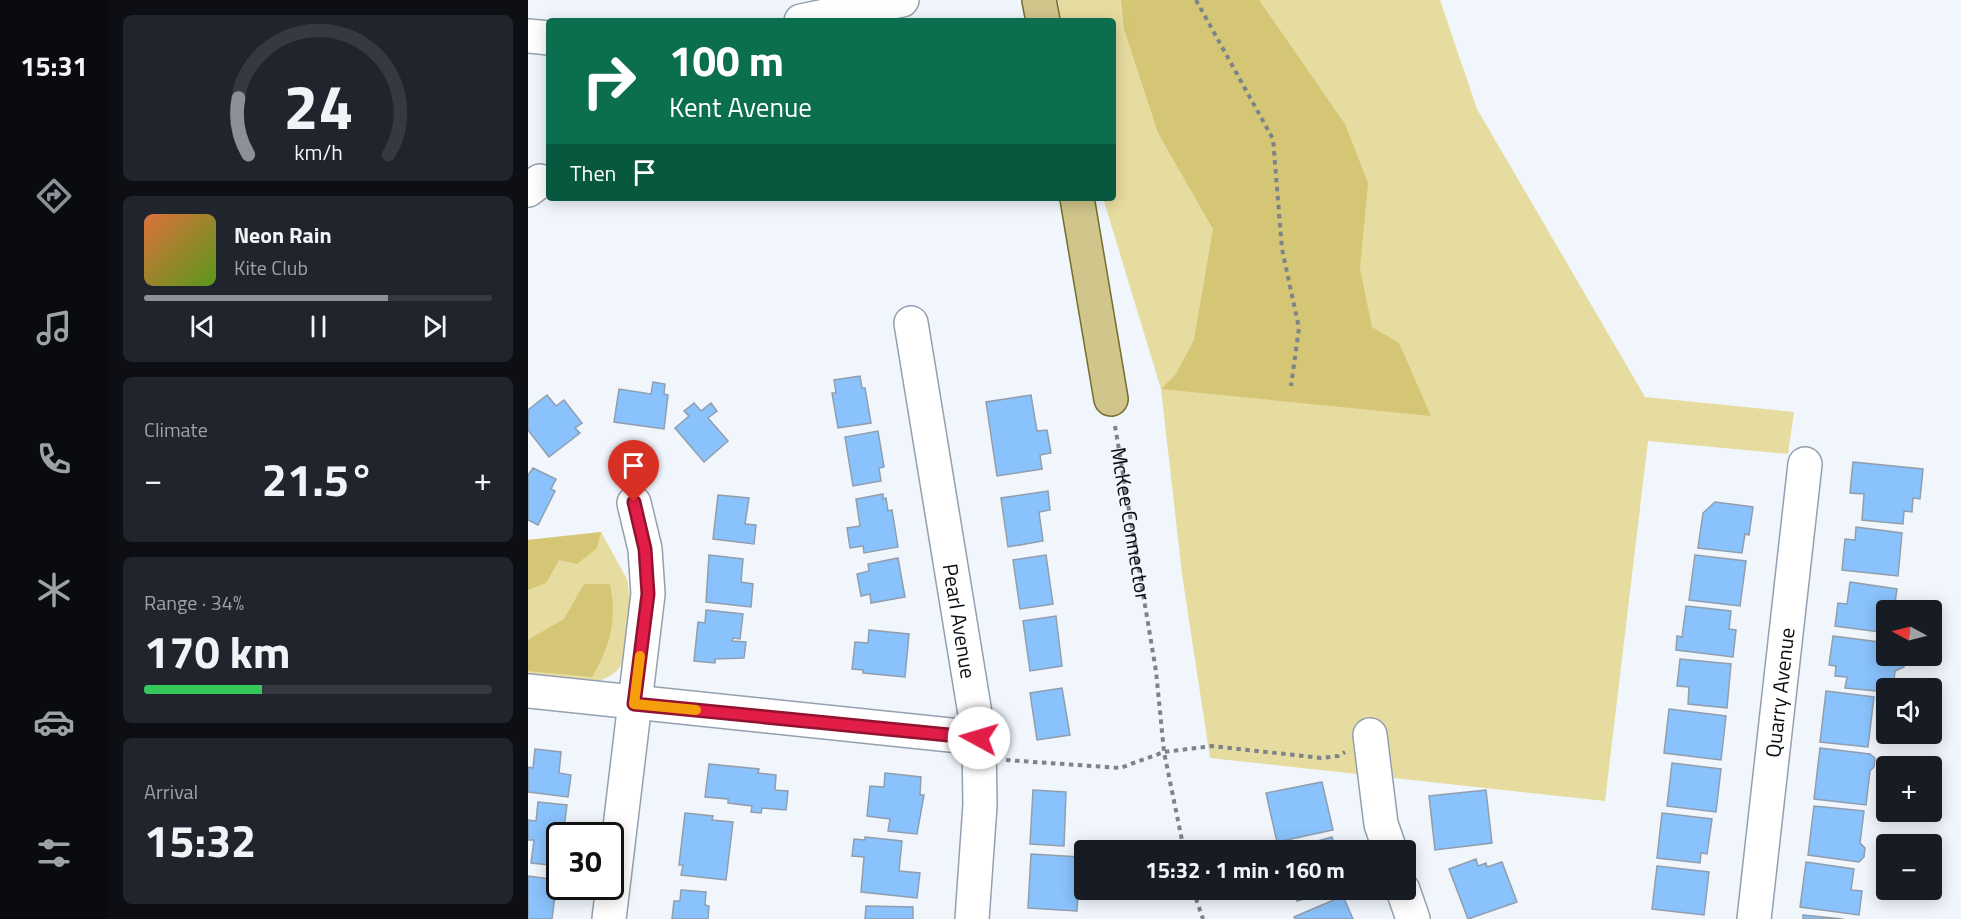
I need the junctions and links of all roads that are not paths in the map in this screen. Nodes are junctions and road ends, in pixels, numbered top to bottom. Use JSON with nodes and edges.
{"nodes":[{"id":1,"x":902,"y":0,"type":"edge"},
{"id":2,"x":1039,"y":0,"type":"edge"},
{"id":3,"x":815,"y":18,"type":"edge"},
{"id":4,"x":1042,"y":18,"type":"edge"},
{"id":5,"x":528,"y":36,"type":"edge"},
{"id":6,"x":546,"y":38,"type":"edge"},
{"id":7,"x":1078,"y":201,"type":"edge"},
{"id":8,"x":911,"y":323,"type":"dead end"},
{"id":9,"x":1111,"y":399,"type":"road end"},
{"id":10,"x":1805,"y":464,"type":"dead end"},
{"id":11,"x":634,"y":502,"type":"dead end"},
{"id":12,"x":528,"y":691,"type":"edge"},
{"id":13,"x":634,"y":704,"type":"junction"},
{"id":14,"x":1370,"y":735,"type":"road end"},
{"id":15,"x":990,"y":749,"type":"junction"},
{"id":16,"x":1387,"y":840,"type":"edge"},
{"id":17,"x":1406,"y":900,"type":"edge"},
{"id":18,"x":609,"y":919,"type":"edge"},
{"id":19,"x":972,"y":919,"type":"edge"},
{"id":20,"x":1413,"y":919,"type":"edge"},
{"id":21,"x":1754,"y":919,"type":"edge"}],
"edges":[{"from":1,"to":3,"type":"street"},
{"from":2,"to":4,"type":"main road"},
{"from":5,"to":6,"type":"street"},
{"from":7,"to":9,"type":"main road"},
{"from":8,"to":15,"type":"street","name":"Pearl Avenue"},
{"from":10,"to":21,"type":"street","name":"Quarry Avenue"},
{"from":11,"to":13,"type":"street"},
{"from":12,"to":13,"type":"street"},
{"from":13,"to":15,"type":"street"},
{"from":13,"to":18,"type":"street"},
{"from":14,"to":16,"type":"street"},
{"from":15,"to":19,"type":"street","name":"Pearl Avenue"},
{"from":17,"to":20,"type":"street"}]}
